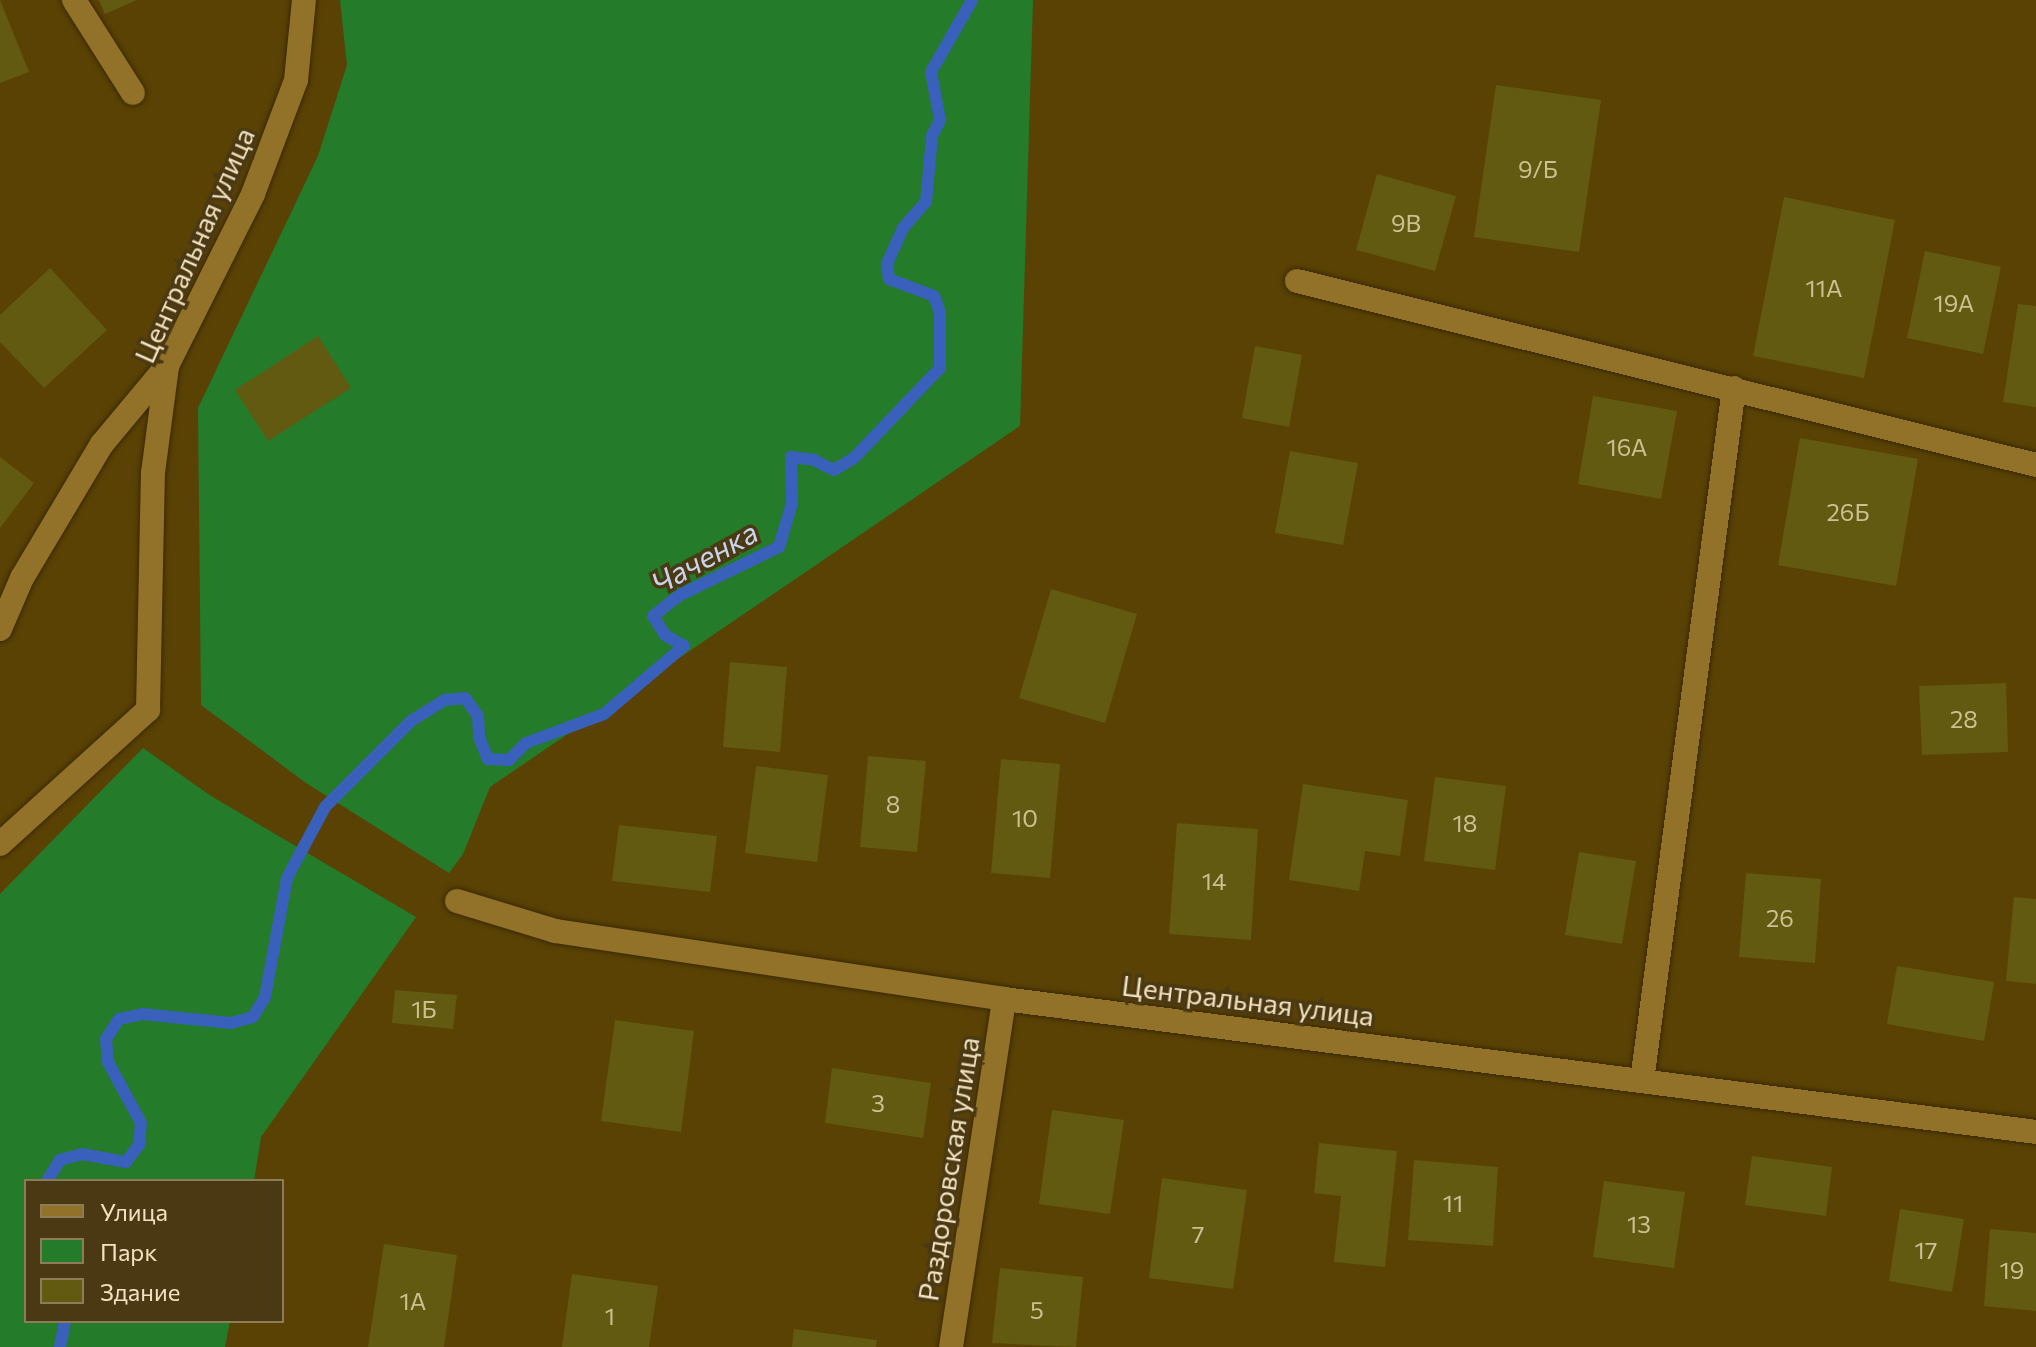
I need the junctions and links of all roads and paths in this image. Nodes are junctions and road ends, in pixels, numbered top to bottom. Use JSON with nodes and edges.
{"nodes":[{"id":1,"x":74,"y":0,"type":"edge"},
{"id":2,"x":304,"y":0,"type":"edge"},
{"id":3,"x":133,"y":93,"type":"dead end"},
{"id":4,"x":1297,"y":281,"type":"dead end"},
{"id":5,"x":167,"y":366,"type":"junction"},
{"id":6,"x":1734,"y":388,"type":"junction"},
{"id":7,"x":2036,"y":465,"type":"edge"},
{"id":8,"x":0,"y":629,"type":"edge"},
{"id":9,"x":0,"y":844,"type":"edge"},
{"id":10,"x":457,"y":901,"type":"dead end"},
{"id":11,"x":1004,"y":999,"type":"junction"},
{"id":12,"x":1642,"y":1081,"type":"junction"},
{"id":13,"x":2036,"y":1132,"type":"edge"},
{"id":14,"x":951,"y":1347,"type":"edge"}],
"edges":[{"from":1,"to":3,"type":"street"},
{"from":2,"to":5,"type":"street","name":"Центральная улица"},
{"from":4,"to":6,"type":"street"},
{"from":5,"to":8,"type":"street"},
{"from":5,"to":9,"type":"street","name":"Центральная улица"},
{"from":6,"to":7,"type":"street"},
{"from":6,"to":12,"type":"street"},
{"from":10,"to":11,"type":"street","name":"Центральная улица"},
{"from":11,"to":12,"type":"street","name":"Центральная улица"},
{"from":11,"to":14,"type":"street","name":"Раздоровская улица"},
{"from":12,"to":13,"type":"street","name":"Центральная улица"}]}
